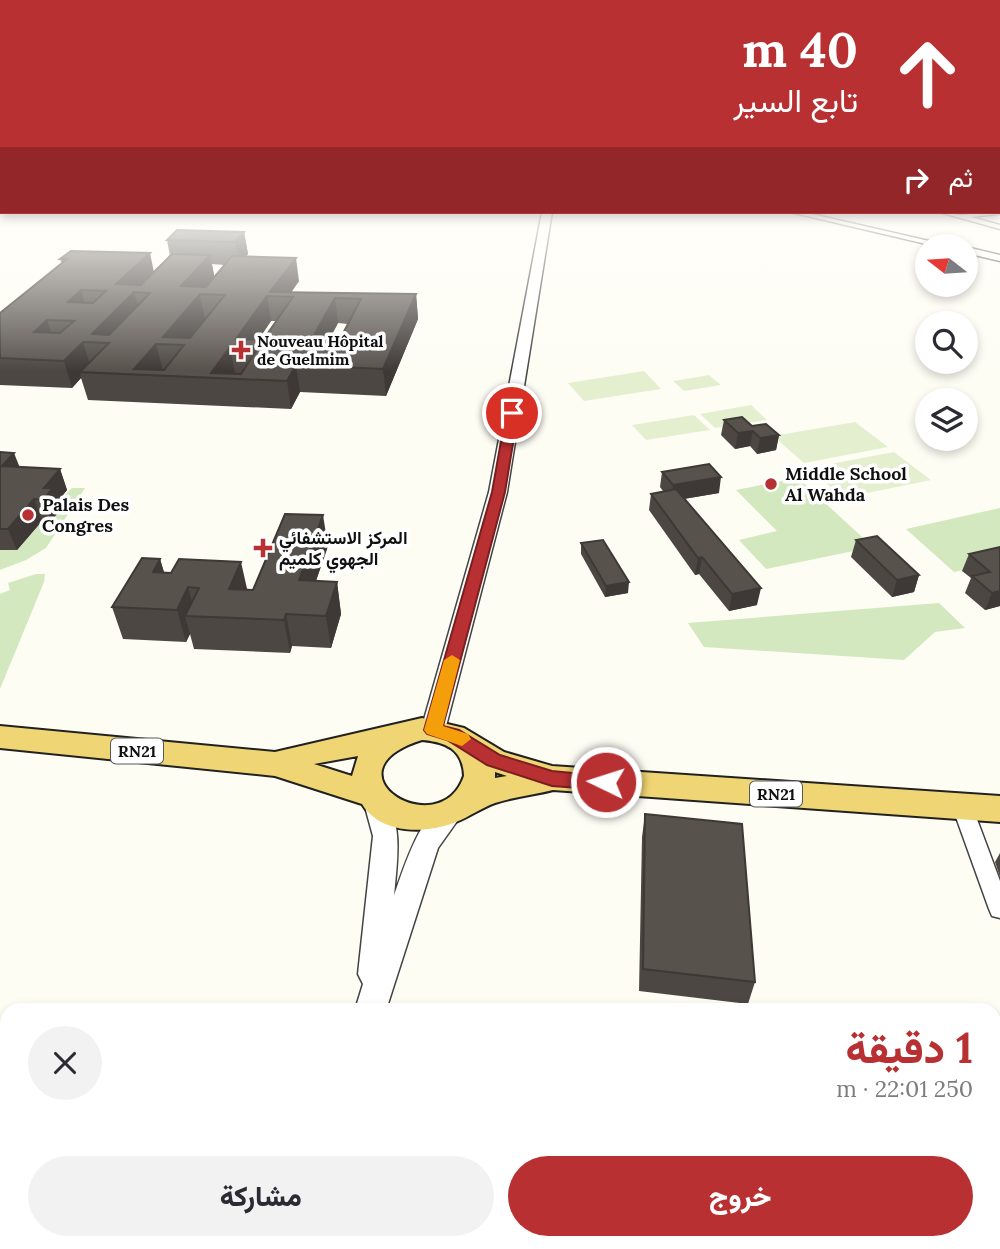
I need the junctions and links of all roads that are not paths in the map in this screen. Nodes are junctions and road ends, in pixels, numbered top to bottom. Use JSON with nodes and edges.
{"nodes":[{"id":1,"x":540,"y":254,"type":"edge"},
{"id":2,"x":433,"y":730,"type":"junction"},
{"id":3,"x":0,"y":737,"type":"edge"},
{"id":4,"x":389,"y":739,"type":"junction"},
{"id":5,"x":470,"y":746,"type":"junction"},
{"id":6,"x":275,"y":764,"type":"junction"},
{"id":7,"x":552,"y":778,"type":"junction"},
{"id":8,"x":373,"y":798,"type":"junction"},
{"id":9,"x":962,"y":806,"type":"junction"},
{"id":10,"x":456,"y":808,"type":"junction"},
{"id":11,"x":1000,"y":809,"type":"edge"},
{"id":12,"x":1000,"y":909,"type":"edge"},
{"id":13,"x":371,"y":1003,"type":"edge"},
{"id":14,"x":372,"y":1003,"type":"edge"}],
"edges":[{"from":1,"to":2,"type":"street"},
{"from":2,"to":4,"type":"main road","number":"RN21"},
{"from":2,"to":5,"type":"main road","number":"RN21"},
{"from":3,"to":6,"type":"main road","number":"RN21"},
{"from":4,"to":6,"type":"main road","number":"RN21"},
{"from":4,"to":8,"type":"main road"},
{"from":5,"to":7,"type":"main road","number":"RN21"},
{"from":5,"to":10,"type":"main road"},
{"from":6,"to":8,"type":"main road","number":"RN21"},
{"from":7,"to":9,"type":"main road","number":"RN21"},
{"from":7,"to":10,"type":"main road","number":"RN21"},
{"from":8,"to":10,"type":"main road","number":"RN21"},
{"from":8,"to":13,"type":"street"},
{"from":9,"to":11,"type":"main road","number":"RN21"},
{"from":9,"to":12,"type":"street"},
{"from":10,"to":14,"type":"street"}]}
